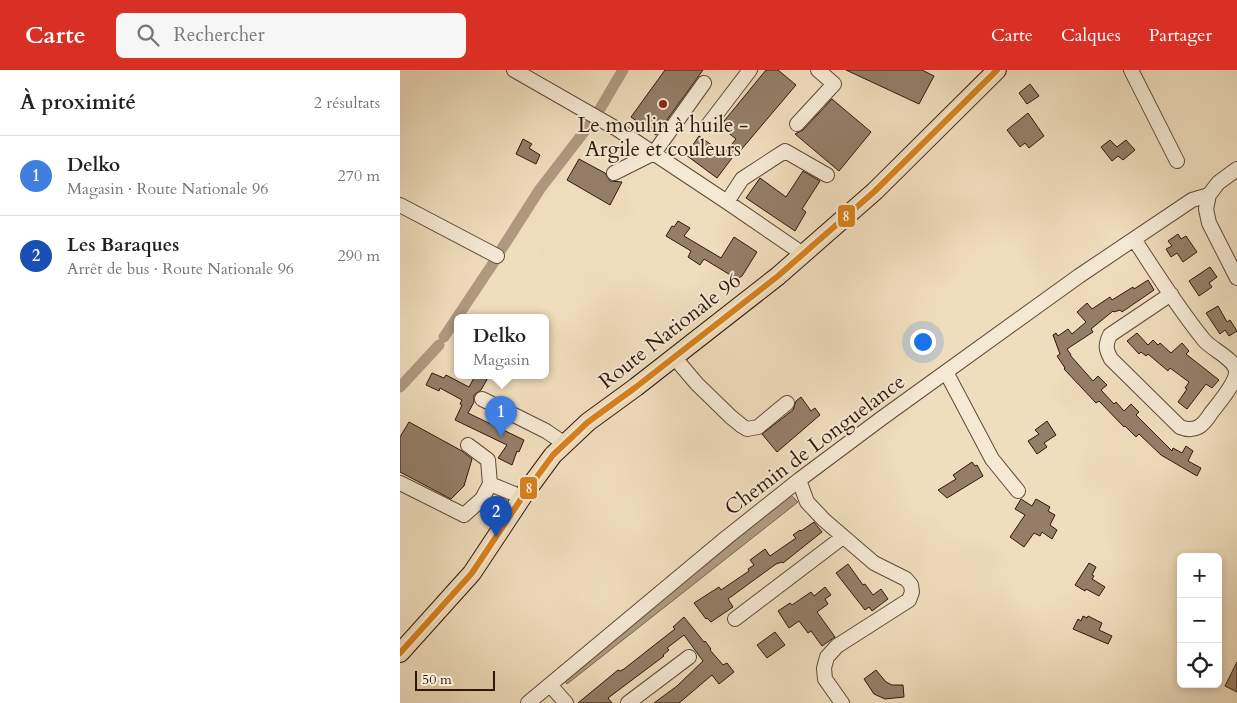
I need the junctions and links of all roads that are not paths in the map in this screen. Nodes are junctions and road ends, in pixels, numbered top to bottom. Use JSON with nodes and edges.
{"nodes":[{"id":1,"x":514,"y":70,"type":"edge"},
{"id":2,"x":750,"y":70,"type":"edge"},
{"id":3,"x":818,"y":70,"type":"edge"},
{"id":4,"x":997,"y":70,"type":"edge"},
{"id":5,"x":1131,"y":70,"type":"edge"},
{"id":6,"x":704,"y":83,"type":"dead end"},
{"id":7,"x":797,"y":124,"type":"dead end"},
{"id":8,"x":708,"y":125,"type":"dead end"},
{"id":9,"x":654,"y":153,"type":"junction"},
{"id":10,"x":1177,"y":161,"type":"dead end"},
{"id":11,"x":1237,"y":169,"type":"edge"},
{"id":12,"x":614,"y":173,"type":"dead end"},
{"id":13,"x":827,"y":175,"type":"dead end"},
{"id":14,"x":1209,"y":195,"type":"junction"},
{"id":15,"x":728,"y":202,"type":"junction"},
{"id":16,"x":400,"y":206,"type":"edge"},
{"id":17,"x":1134,"y":239,"type":"junction"},
{"id":18,"x":803,"y":254,"type":"junction"},
{"id":19,"x":497,"y":256,"type":"dead end"},
{"id":20,"x":1237,"y":278,"type":"edge"},
{"id":21,"x":1171,"y":294,"type":"junction"},
{"id":22,"x":674,"y":357,"type":"junction"},
{"id":23,"x":946,"y":372,"type":"junction"},
{"id":24,"x":482,"y":399,"type":"dead end"},
{"id":25,"x":787,"y":403,"type":"dead end"},
{"id":26,"x":565,"y":444,"type":"junction"},
{"id":27,"x":468,"y":445,"type":"dead end"},
{"id":28,"x":799,"y":480,"type":"junction"},
{"id":29,"x":400,"y":483,"type":"edge"},
{"id":30,"x":490,"y":484,"type":"junction"},
{"id":31,"x":1018,"y":492,"type":"dead end"},
{"id":32,"x":522,"y":497,"type":"junction"},
{"id":33,"x":843,"y":537,"type":"junction"},
{"id":34,"x":734,"y":619,"type":"dead end"},
{"id":35,"x":400,"y":653,"type":"edge"},
{"id":36,"x":689,"y":657,"type":"dead end"},
{"id":37,"x":550,"y":685,"type":"junction"},
{"id":38,"x":528,"y":703,"type":"edge"},
{"id":39,"x":566,"y":703,"type":"edge"},
{"id":40,"x":628,"y":703,"type":"edge"},
{"id":41,"x":842,"y":703,"type":"edge"}],
"edges":[{"from":1,"to":9,"type":"street"},
{"from":2,"to":8,"type":"street"},
{"from":3,"to":7,"type":"street"},
{"from":4,"to":18,"type":"main road","name":"Route Nationale 96"},
{"from":5,"to":10,"type":"street"},
{"from":6,"to":9,"type":"street"},
{"from":9,"to":12,"type":"street"},
{"from":9,"to":15,"type":"street"},
{"from":11,"to":14,"type":"street","name":"Chemin de Longuelance"},
{"from":13,"to":15,"type":"street"},
{"from":14,"to":17,"type":"street","name":"Chemin de Longuelance"},
{"from":14,"to":20,"type":"street"},
{"from":15,"to":18,"type":"street"},
{"from":16,"to":19,"type":"street"},
{"from":17,"to":21,"type":"street"},
{"from":17,"to":23,"type":"street","name":"Chemin de Longuelance"},
{"from":18,"to":22,"type":"main road","name":"Route Nationale 96"},
{"from":21,"to":21,"type":"street"},
{"from":22,"to":25,"type":"street"},
{"from":22,"to":26,"type":"main road","name":"Route Nationale 96"},
{"from":23,"to":28,"type":"street","name":"Chemin de Longuelance"},
{"from":23,"to":31,"type":"street"},
{"from":24,"to":26,"type":"street"},
{"from":26,"to":32,"type":"main road","name":"Route Nationale 96"},
{"from":27,"to":30,"type":"street"},
{"from":28,"to":33,"type":"street"},
{"from":28,"to":37,"type":"street","name":"Chemin de Longuelance"},
{"from":29,"to":30,"type":"street"},
{"from":30,"to":32,"type":"street"},
{"from":32,"to":35,"type":"main road","name":"Route Nationale 96"},
{"from":33,"to":34,"type":"street"},
{"from":33,"to":41,"type":"street"},
{"from":36,"to":40,"type":"street"},
{"from":37,"to":38,"type":"street","name":"Chemin de Longuelance"},
{"from":37,"to":39,"type":"street"}]}
